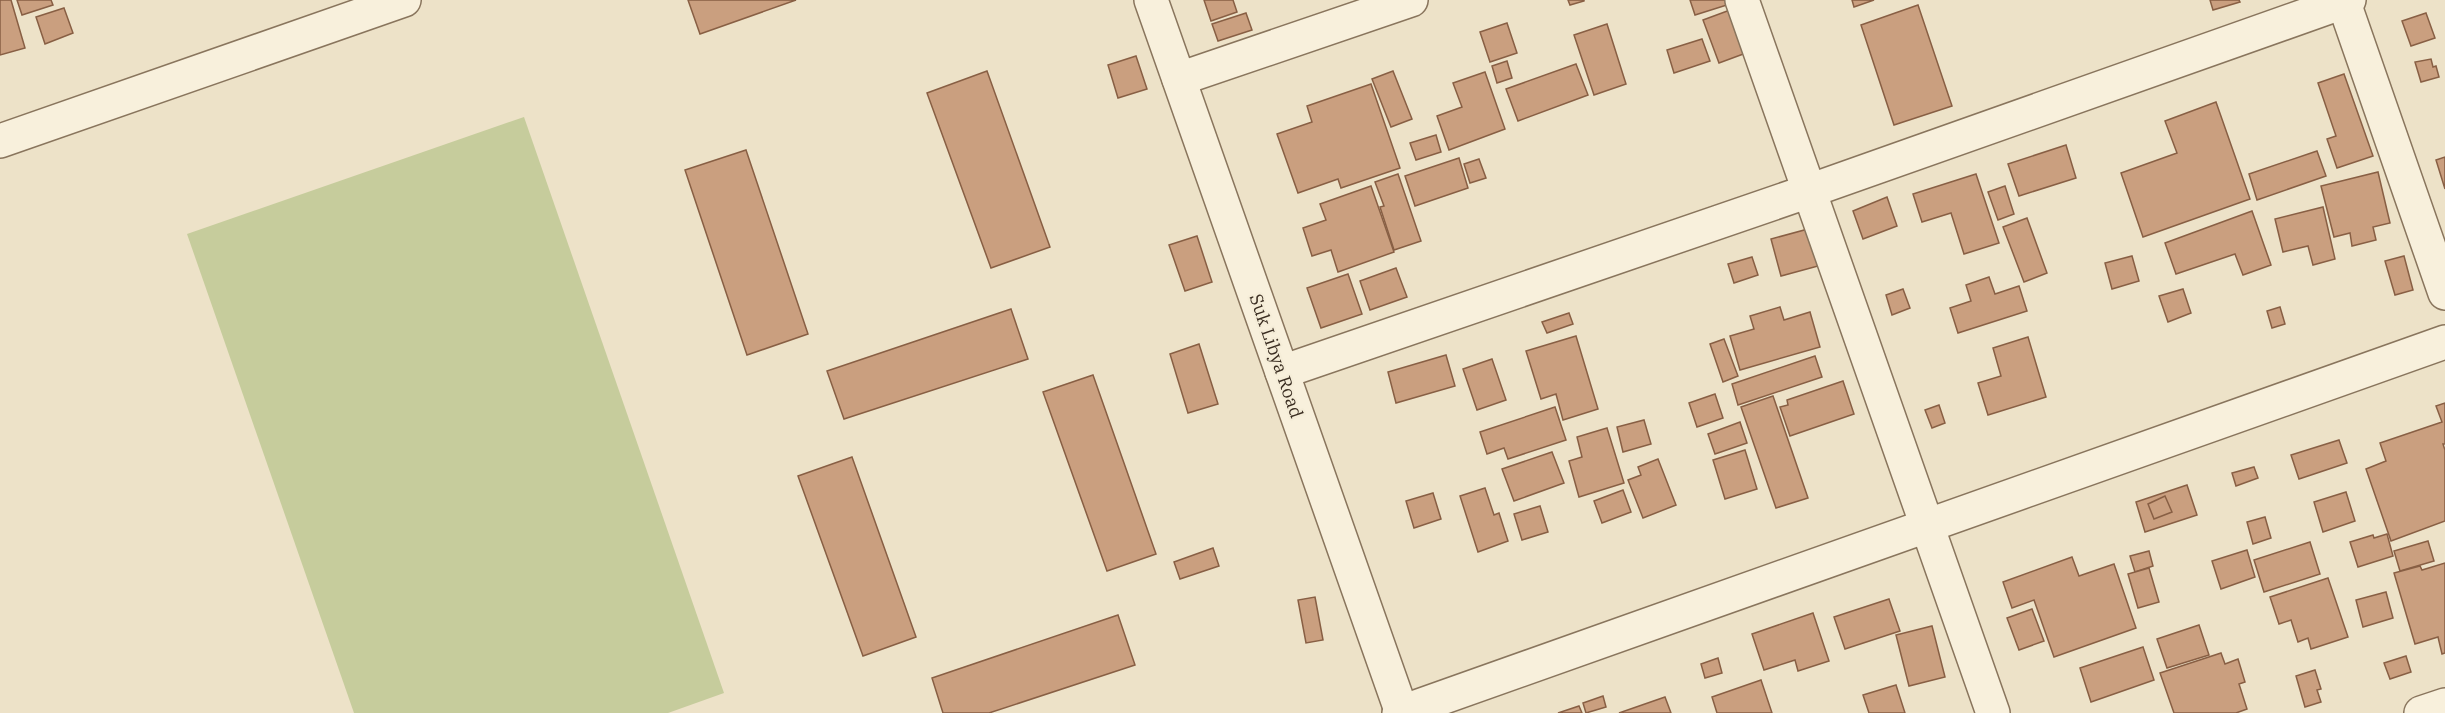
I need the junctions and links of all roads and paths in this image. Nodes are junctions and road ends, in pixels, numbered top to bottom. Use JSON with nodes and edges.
{"nodes":[{"id":1,"x":404,"y":0,"type":"edge"},
{"id":2,"x":1151,"y":0,"type":"edge"},
{"id":3,"x":1411,"y":0,"type":"edge"},
{"id":4,"x":1742,"y":0,"type":"edge"},
{"id":5,"x":2345,"y":1,"type":"edge"},
{"id":6,"x":1179,"y":80,"type":"junction"},
{"id":7,"x":0,"y":141,"type":"edge"},
{"id":8,"x":1809,"y":191,"type":"junction"},
{"id":9,"x":2445,"y":293,"type":"edge"},
{"id":10,"x":2445,"y":342,"type":"edge"},
{"id":11,"x":1282,"y":372,"type":"junction"},
{"id":12,"x":1926,"y":527,"type":"junction"},
{"id":13,"x":2445,"y":705,"type":"edge"},
{"id":14,"x":1400,"y":713,"type":"edge"},
{"id":15,"x":1993,"y":713,"type":"edge"},
{"id":16,"x":2421,"y":713,"type":"edge"}],
"edges":[{"from":1,"to":7,"type":"street"},
{"from":2,"to":6,"type":"street","name":"Suk Libya Road"},
{"from":3,"to":6,"type":"street"},
{"from":4,"to":8,"type":"street"},
{"from":5,"to":8,"type":"street"},
{"from":5,"to":9,"type":"street"},
{"from":6,"to":11,"type":"street","name":"Suk Libya Road"},
{"from":8,"to":11,"type":"street"},
{"from":8,"to":12,"type":"street"},
{"from":10,"to":12,"type":"street"},
{"from":11,"to":14,"type":"street","name":"Suk Libya Road"},
{"from":12,"to":14,"type":"street"},
{"from":12,"to":15,"type":"street"},
{"from":13,"to":16,"type":"street"}]}
